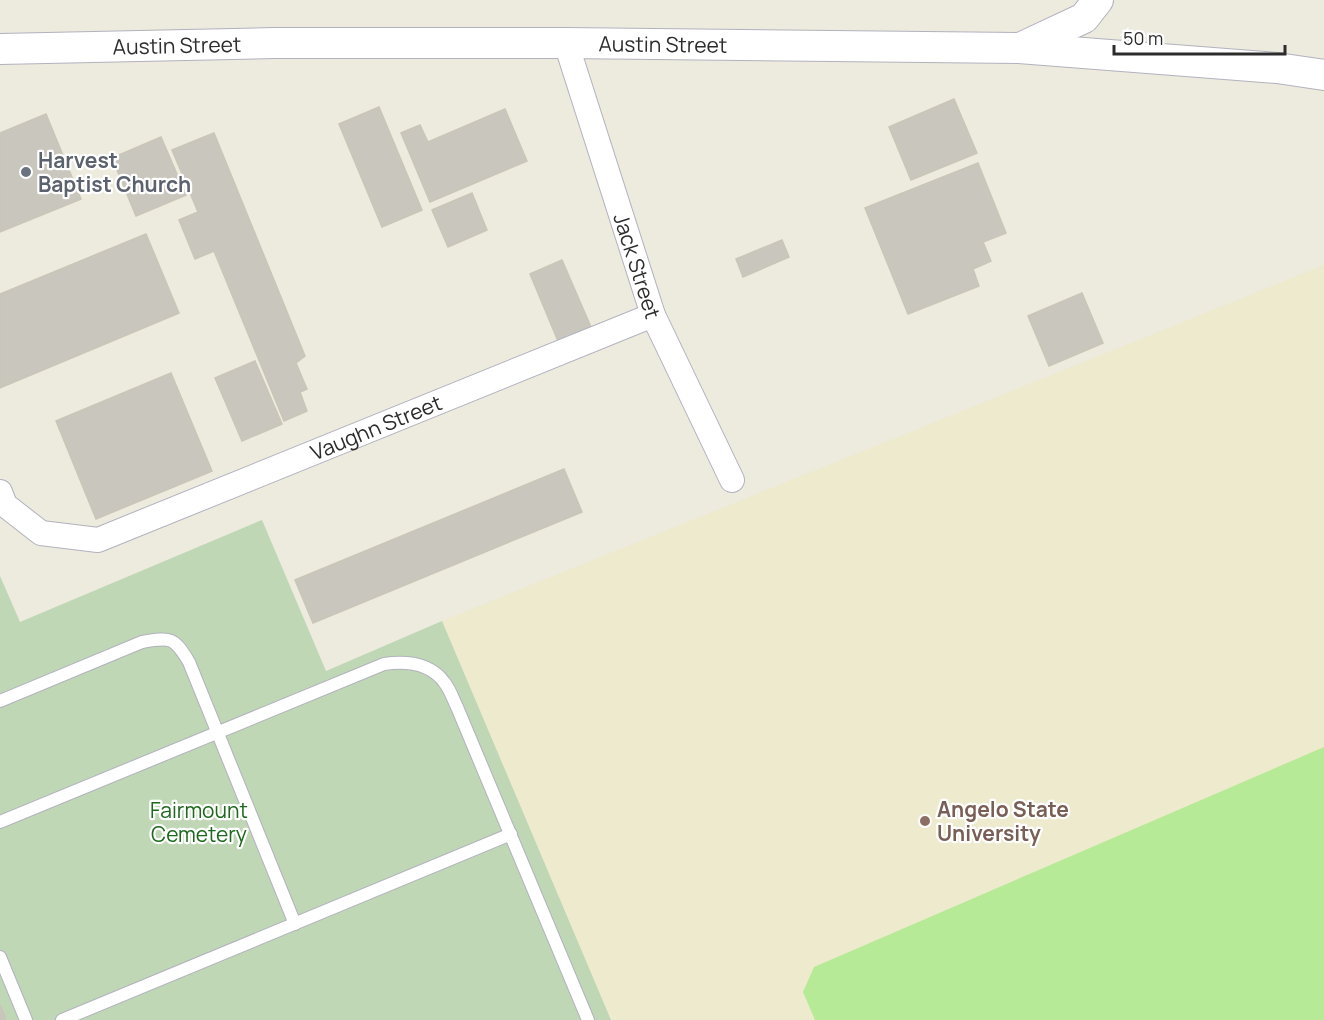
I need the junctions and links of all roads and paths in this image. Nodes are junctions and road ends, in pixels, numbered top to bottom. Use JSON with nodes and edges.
{"nodes":[{"id":1,"x":1098,"y":0,"type":"edge"},
{"id":2,"x":566,"y":43,"type":"junction"},
{"id":3,"x":1019,"y":48,"type":"junction"},
{"id":4,"x":0,"y":49,"type":"edge"},
{"id":5,"x":1324,"y":75,"type":"edge"},
{"id":6,"x":653,"y":315,"type":"junction"},
{"id":7,"x":732,"y":480,"type":"dead end"},
{"id":8,"x":0,"y":492,"type":"edge"},
{"id":9,"x":0,"y":701,"type":"edge"},
{"id":10,"x":218,"y":733,"type":"junction"},
{"id":11,"x":0,"y":822,"type":"edge"},
{"id":12,"x":511,"y":834,"type":"junction"},
{"id":13,"x":295,"y":924,"type":"junction"},
{"id":14,"x":0,"y":957,"type":"edge"},
{"id":15,"x":26,"y":1020,"type":"edge"},
{"id":16,"x":62,"y":1020,"type":"edge"},
{"id":17,"x":588,"y":1020,"type":"edge"}],
"edges":[{"from":1,"to":3,"type":"street"},
{"from":2,"to":3,"type":"street","name":"Austin Street"},
{"from":2,"to":4,"type":"street","name":"Austin Street"},
{"from":2,"to":6,"type":"street","name":"Jack Street"},
{"from":3,"to":5,"type":"street","name":"Austin Street"},
{"from":6,"to":7,"type":"street","name":"Jack Street"},
{"from":6,"to":8,"type":"street","name":"Vaughn Street"},
{"from":9,"to":10,"type":"lane"},
{"from":10,"to":11,"type":"lane"},
{"from":10,"to":12,"type":"lane"},
{"from":10,"to":13,"type":"lane"},
{"from":12,"to":13,"type":"lane"},
{"from":12,"to":17,"type":"lane"},
{"from":13,"to":16,"type":"lane"},
{"from":14,"to":15,"type":"lane"}]}
